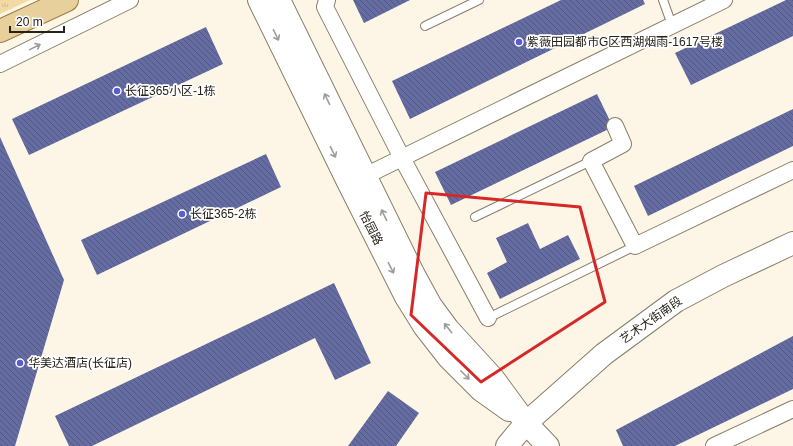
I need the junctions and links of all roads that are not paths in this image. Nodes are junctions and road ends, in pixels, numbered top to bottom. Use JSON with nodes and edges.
{"nodes":[{"id":1,"x":67,"y":0,"type":"edge"},
{"id":2,"x":130,"y":0,"type":"edge"},
{"id":3,"x":260,"y":0,"type":"edge"},
{"id":4,"x":279,"y":0,"type":"edge"},
{"id":5,"x":327,"y":0,"type":"edge"},
{"id":6,"x":479,"y":0,"type":"edge"},
{"id":7,"x":663,"y":0,"type":"edge"},
{"id":8,"x":724,"y":0,"type":"edge"},
{"id":9,"x":672,"y":25,"type":"junction"},
{"id":10,"x":425,"y":26,"type":"dead end"},
{"id":11,"x":0,"y":31,"type":"edge"},
{"id":12,"x":0,"y":64,"type":"edge"},
{"id":13,"x":615,"y":126,"type":"dead end"},
{"id":14,"x":402,"y":158,"type":"junction"},
{"id":15,"x":591,"y":161,"type":"junction"},
{"id":16,"x":793,"y":170,"type":"edge"},
{"id":17,"x":365,"y":176,"type":"junction"},
{"id":18,"x":475,"y":217,"type":"dead end"},
{"id":19,"x":793,"y":243,"type":"edge"},
{"id":20,"x":635,"y":246,"type":"junction"},
{"id":21,"x":488,"y":318,"type":"joint"},
{"id":22,"x":793,"y":409,"type":"edge"},
{"id":23,"x":526,"y":423,"type":"junction"},
{"id":24,"x":507,"y":446,"type":"edge"},
{"id":25,"x":548,"y":446,"type":"edge"},
{"id":26,"x":714,"y":446,"type":"edge"}],
"edges":[{"from":1,"to":11,"type":"main road"},
{"from":12,"to":2,"type":"street","one_way":true},
{"from":3,"to":23,"type":"street","name":"怡园路","one_way":true},
{"from":17,"to":4,"type":"street","name":"怡园路","one_way":true},
{"from":5,"to":14,"type":"street"},
{"from":6,"to":10,"type":"lane"},
{"from":7,"to":9,"type":"lane"},
{"from":8,"to":9,"type":"street"},
{"from":9,"to":14,"type":"street"},
{"from":13,"to":15,"type":"street"},
{"from":14,"to":17,"type":"street"},
{"from":14,"to":21,"type":"street"},
{"from":15,"to":18,"type":"lane"},
{"from":15,"to":20,"type":"street"},
{"from":16,"to":20,"type":"street"},
{"from":23,"to":17,"type":"street","name":"怡园路","one_way":true},
{"from":19,"to":23,"type":"street","name":"艺术大街南段"},
{"from":20,"to":21,"type":"lane"},
{"from":22,"to":26,"type":"street"},
{"from":23,"to":24,"type":"street","name":"艺术大街南段"},
{"from":23,"to":25,"type":"street","name":"怡园路"}]}
